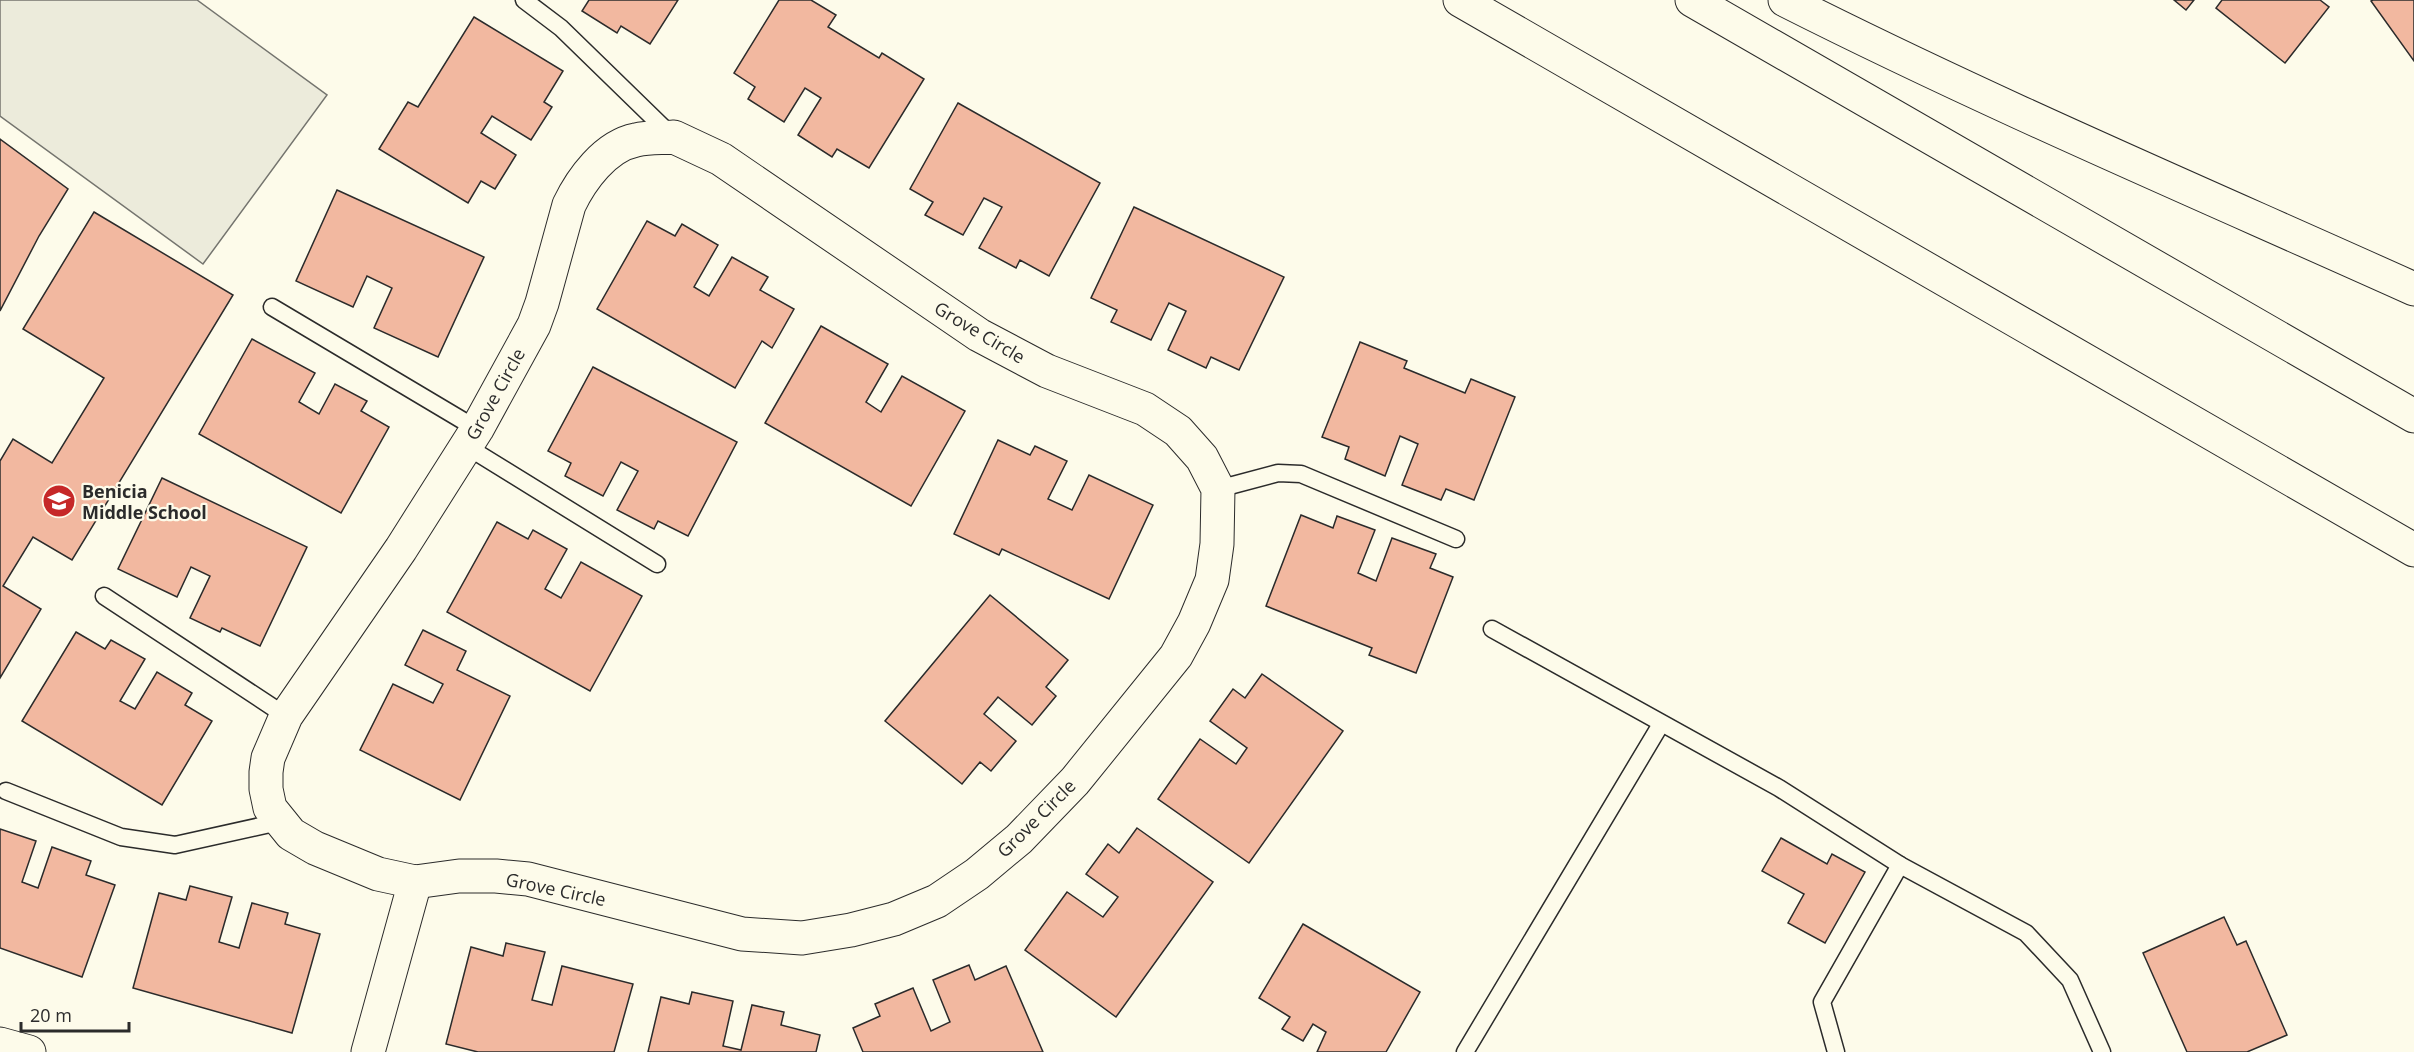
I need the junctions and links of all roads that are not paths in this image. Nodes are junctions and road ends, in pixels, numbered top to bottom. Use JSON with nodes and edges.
{"nodes":[{"id":1,"x":524,"y":0,"type":"edge"},
{"id":2,"x":1460,"y":0,"type":"edge"},
{"id":3,"x":1692,"y":0,"type":"edge"},
{"id":4,"x":1785,"y":0,"type":"edge"},
{"id":5,"x":674,"y":137,"type":"junction"},
{"id":6,"x":2414,"y":289,"type":"edge"},
{"id":7,"x":272,"y":307,"type":"dead end"},
{"id":8,"x":2414,"y":416,"type":"edge"},
{"id":9,"x":471,"y":437,"type":"junction"},
{"id":10,"x":1218,"y":489,"type":"junction"},
{"id":11,"x":1456,"y":539,"type":"dead end"},
{"id":12,"x":2414,"y":550,"type":"edge"},
{"id":13,"x":657,"y":564,"type":"dead end"},
{"id":14,"x":104,"y":596,"type":"dead end"},
{"id":15,"x":1492,"y":629,"type":"dead end"},
{"id":16,"x":286,"y":716,"type":"junction"},
{"id":17,"x":1661,"y":724,"type":"junction"},
{"id":18,"x":6,"y":791,"type":"dead end"},
{"id":19,"x":279,"y":822,"type":"junction"},
{"id":20,"x":1900,"y":865,"type":"junction"},
{"id":21,"x":415,"y":882,"type":"junction"},
{"id":22,"x":0,"y":1044,"type":"edge"},
{"id":23,"x":29,"y":1052,"type":"edge"},
{"id":24,"x":368,"y":1052,"type":"edge"},
{"id":25,"x":1465,"y":1052,"type":"edge"},
{"id":26,"x":1836,"y":1052,"type":"edge"},
{"id":27,"x":2102,"y":1052,"type":"edge"}],
"edges":[{"from":1,"to":5,"type":"lane"},
{"from":2,"to":12,"type":"main road"},
{"from":3,"to":8,"type":"main road"},
{"from":4,"to":6,"type":"main road"},
{"from":5,"to":9,"type":"main road","name":"Grove Circle"},
{"from":5,"to":10,"type":"main road","name":"Grove Circle"},
{"from":7,"to":9,"type":"lane"},
{"from":9,"to":13,"type":"lane"},
{"from":9,"to":16,"type":"main road","name":"Grove Circle"},
{"from":10,"to":11,"type":"lane"},
{"from":10,"to":21,"type":"main road","name":"Grove Circle"},
{"from":14,"to":16,"type":"lane"},
{"from":15,"to":17,"type":"lane"},
{"from":16,"to":19,"type":"main road","name":"Grove Circle"},
{"from":17,"to":20,"type":"lane"},
{"from":17,"to":25,"type":"lane"},
{"from":18,"to":19,"type":"lane"},
{"from":19,"to":21,"type":"main road","name":"Grove Circle"},
{"from":20,"to":26,"type":"lane"},
{"from":20,"to":27,"type":"lane"},
{"from":21,"to":24,"type":"main road"},
{"from":22,"to":23,"type":"main road"}]}
